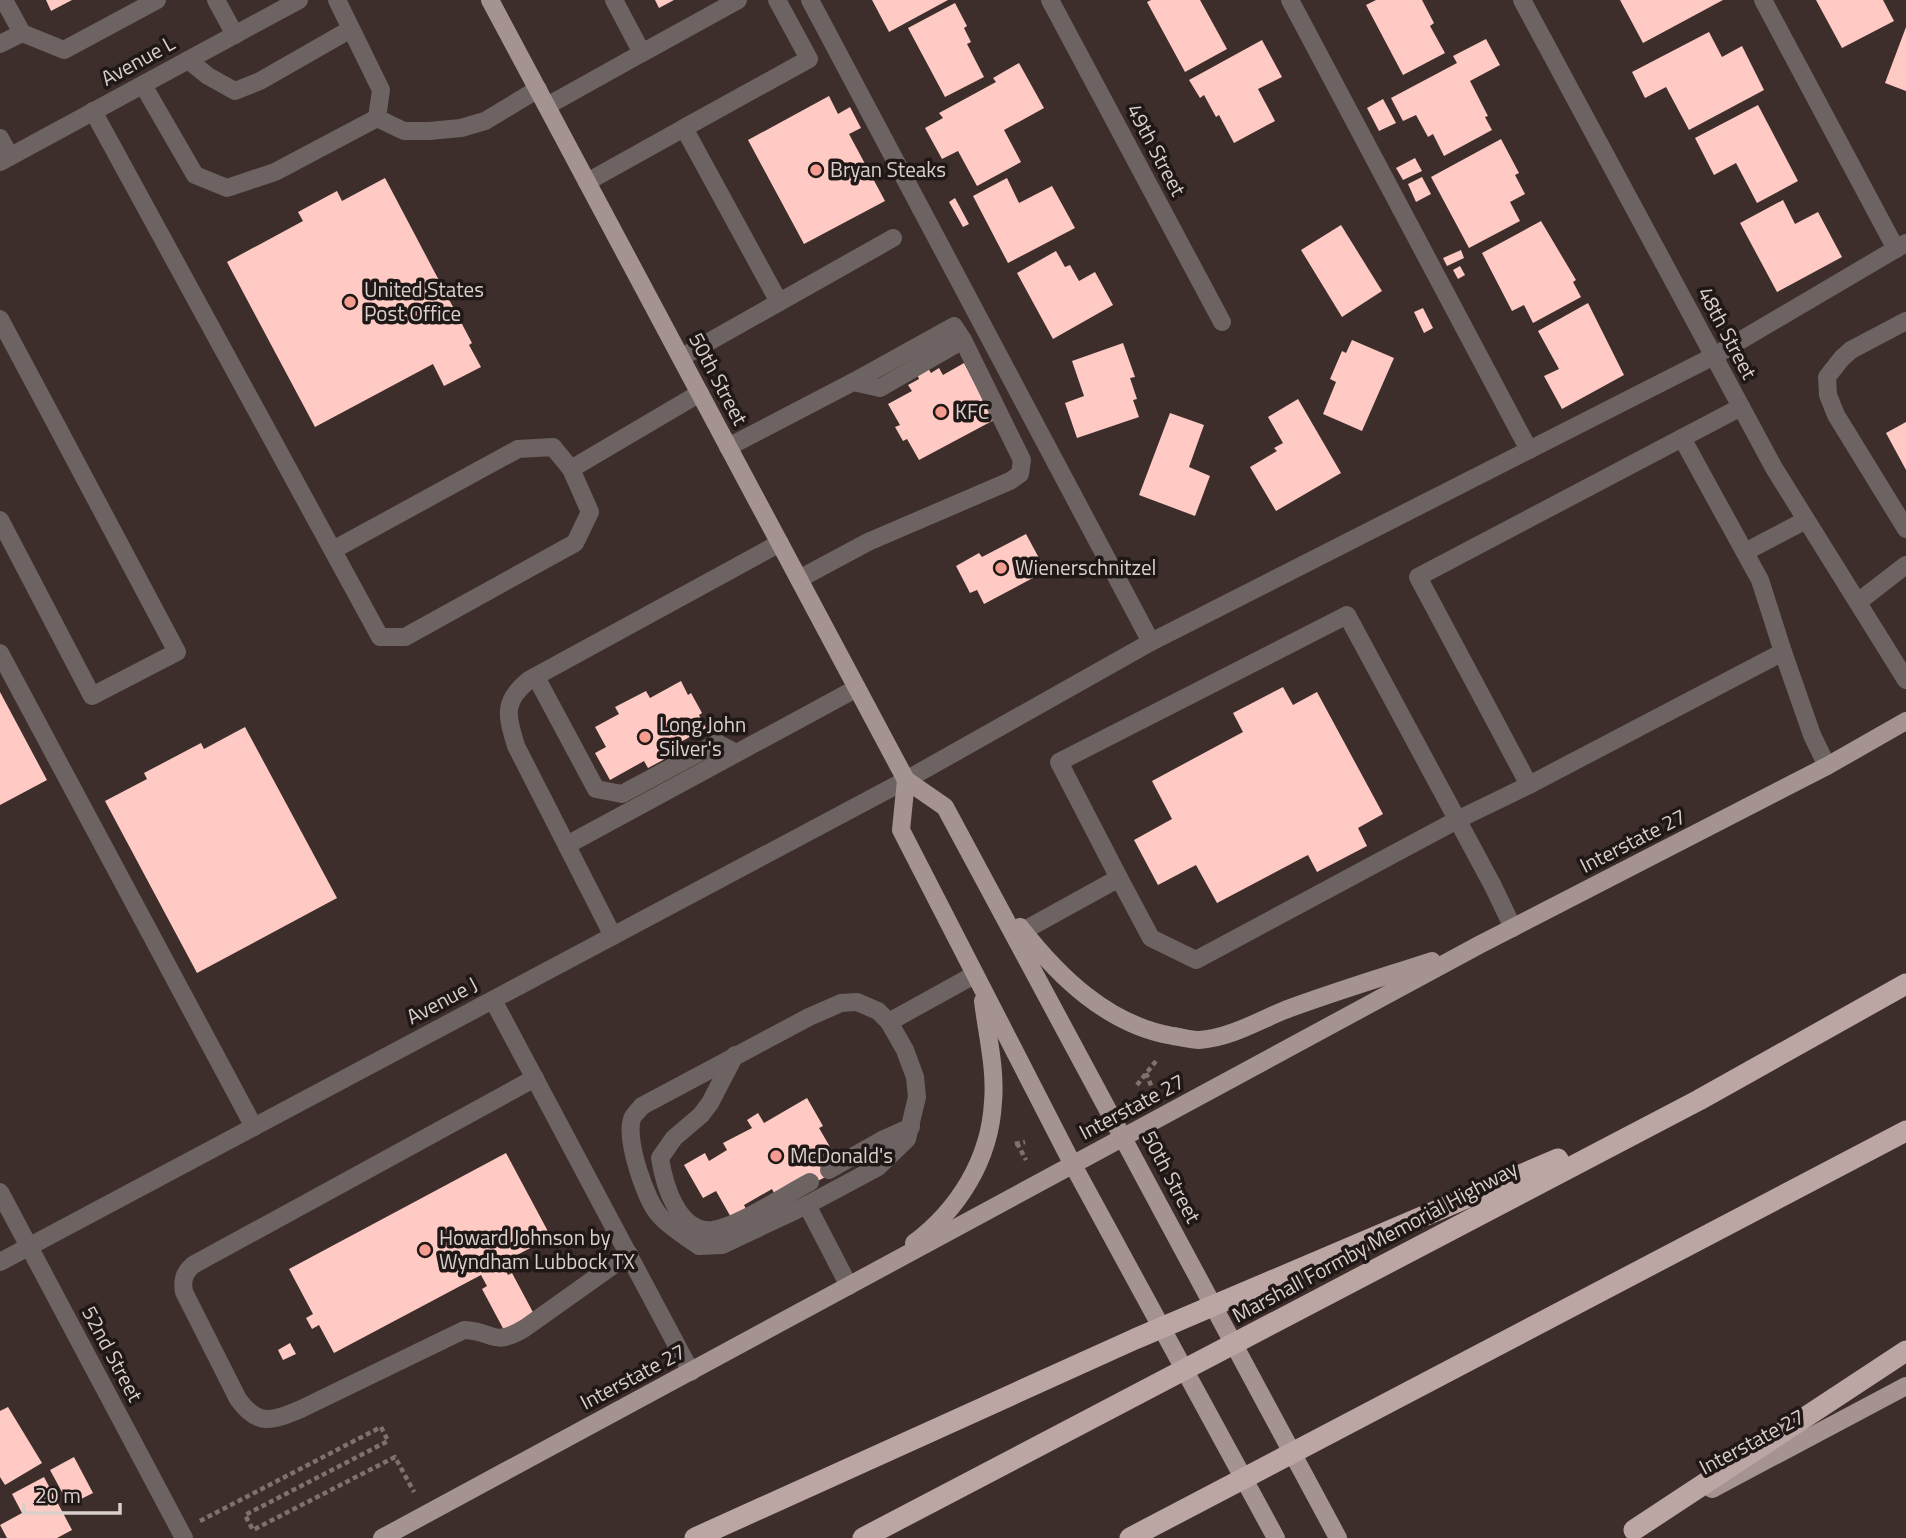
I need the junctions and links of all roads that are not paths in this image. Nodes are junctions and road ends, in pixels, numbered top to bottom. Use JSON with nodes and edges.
{"nodes":[{"id":1,"x":4,"y":0,"type":"edge"},
{"id":2,"x":157,"y":0,"type":"edge"},
{"id":3,"x":216,"y":0,"type":"edge"},
{"id":4,"x":299,"y":0,"type":"edge"},
{"id":5,"x":337,"y":0,"type":"edge"},
{"id":6,"x":490,"y":0,"type":"edge"},
{"id":7,"x":614,"y":0,"type":"edge"},
{"id":8,"x":738,"y":0,"type":"edge"},
{"id":9,"x":777,"y":0,"type":"edge"},
{"id":10,"x":810,"y":0,"type":"edge"},
{"id":11,"x":1050,"y":0,"type":"edge"},
{"id":12,"x":1290,"y":0,"type":"edge"},
{"id":13,"x":1522,"y":0,"type":"edge"},
{"id":14,"x":1763,"y":0,"type":"edge"},
{"id":15,"x":351,"y":29,"type":"junction"},
{"id":16,"x":22,"y":33,"type":"junction"},
{"id":17,"x":235,"y":35,"type":"junction"},
{"id":18,"x":0,"y":44,"type":"edge"},
{"id":19,"x":642,"y":53,"type":"junction"},
{"id":20,"x":188,"y":60,"type":"junction"},
{"id":21,"x":143,"y":85,"type":"junction"},
{"id":22,"x":538,"y":89,"type":"junction"},
{"id":23,"x":547,"y":106,"type":"junction"},
{"id":24,"x":93,"y":111,"type":"junction"},
{"id":25,"x":377,"y":118,"type":"junction"},
{"id":26,"x":684,"y":128,"type":"junction"},
{"id":27,"x":0,"y":138,"type":"edge"},
{"id":28,"x":5,"y":159,"type":"edge"},
{"id":29,"x":587,"y":182,"type":"junction"},
{"id":30,"x":893,"y":238,"type":"dead end"},
{"id":31,"x":1901,"y":246,"type":"edge"},
{"id":32,"x":779,"y":302,"type":"junction"},
{"id":33,"x":0,"y":319,"type":"edge"},
{"id":34,"x":1906,"y":321,"type":"edge"},
{"id":35,"x":1222,"y":323,"type":"dead end"},
{"id":36,"x":1714,"y":356,"type":"junction"},
{"id":37,"x":682,"y":357,"type":"junction"},
{"id":38,"x":700,"y":393,"type":"junction"},
{"id":39,"x":1741,"y":407,"type":"junction"},
{"id":40,"x":1682,"y":438,"type":"junction"},
{"id":41,"x":728,"y":447,"type":"junction"},
{"id":42,"x":1529,"y":450,"type":"junction"},
{"id":43,"x":571,"y":469,"type":"junction"},
{"id":44,"x":0,"y":520,"type":"edge"},
{"id":45,"x":1806,"y":520,"type":"junction"},
{"id":46,"x":1906,"y":529,"type":"edge"},
{"id":47,"x":780,"y":543,"type":"junction"},
{"id":48,"x":332,"y":550,"type":"junction"},
{"id":49,"x":1745,"y":552,"type":"junction"},
{"id":50,"x":1906,"y":565,"type":"edge"},
{"id":51,"x":799,"y":579,"type":"junction"},
{"id":52,"x":1858,"y":602,"type":"junction"},
{"id":53,"x":1151,"y":642,"type":"junction"},
{"id":54,"x":1783,"y":652,"type":"junction"},
{"id":55,"x":0,"y":653,"type":"edge"},
{"id":56,"x":536,"y":677,"type":"junction"},
{"id":57,"x":1906,"y":680,"type":"edge"},
{"id":58,"x":857,"y":688,"type":"junction"},
{"id":59,"x":1906,"y":721,"type":"edge"},
{"id":60,"x":736,"y":753,"type":"junction"},
{"id":61,"x":1827,"y":766,"type":"junction"},
{"id":62,"x":906,"y":780,"type":"junction"},
{"id":63,"x":1529,"y":785,"type":"junction"},
{"id":64,"x":1457,"y":820,"type":"junction"},
{"id":65,"x":567,"y":845,"type":"junction"},
{"id":66,"x":1119,"y":878,"type":"junction"},
{"id":67,"x":989,"y":889,"type":"junction"},
{"id":68,"x":1513,"y":928,"type":"junction"},
{"id":69,"x":1023,"y":931,"type":"junction"},
{"id":70,"x":613,"y":936,"type":"junction"},
{"id":71,"x":1479,"y":945,"type":"junction"},
{"id":72,"x":977,"y":981,"type":"junction"},
{"id":73,"x":1906,"y":984,"type":"edge"},
{"id":74,"x":494,"y":1000,"type":"junction"},
{"id":75,"x":889,"y":1021,"type":"junction"},
{"id":76,"x":736,"y":1055,"type":"junction"},
{"id":77,"x":535,"y":1078,"type":"junction"},
{"id":78,"x":1699,"y":1100,"type":"junction"},
{"id":79,"x":254,"y":1127,"type":"junction"},
{"id":80,"x":911,"y":1127,"type":"junction"},
{"id":81,"x":1906,"y":1131,"type":"edge"},
{"id":82,"x":1124,"y":1138,"type":"junction"},
{"id":83,"x":1073,"y":1164,"type":"junction"},
{"id":84,"x":829,"y":1170,"type":"dead end"},
{"id":85,"x":810,"y":1182,"type":"dead end"},
{"id":86,"x":0,"y":1192,"type":"edge"},
{"id":87,"x":807,"y":1205,"type":"junction"},
{"id":88,"x":29,"y":1247,"type":"junction"},
{"id":89,"x":629,"y":1254,"type":"junction"},
{"id":90,"x":0,"y":1262,"type":"edge"},
{"id":91,"x":875,"y":1271,"type":"junction"},
{"id":92,"x":849,"y":1286,"type":"junction"},
{"id":93,"x":1906,"y":1352,"type":"edge"},
{"id":94,"x":691,"y":1372,"type":"junction"},
{"id":95,"x":1906,"y":1386,"type":"edge"},
{"id":96,"x":182,"y":1534,"type":"edge"},
{"id":97,"x":1626,"y":1534,"type":"edge"},
{"id":98,"x":382,"y":1538,"type":"edge"},
{"id":99,"x":695,"y":1538,"type":"edge"},
{"id":100,"x":863,"y":1538,"type":"edge"},
{"id":101,"x":1130,"y":1538,"type":"edge"},
{"id":102,"x":1276,"y":1538,"type":"edge"},
{"id":103,"x":1338,"y":1538,"type":"edge"}],
"edges":[{"from":1,"to":16,"type":"street"},
{"from":2,"to":16,"type":"street"},
{"from":3,"to":17,"type":"street"},
{"from":4,"to":17,"type":"street","name":"Avenue L"},
{"from":5,"to":15,"type":"street"},
{"from":6,"to":22,"type":"main road","name":"50th Street"},
{"from":7,"to":19,"type":"street"},
{"from":8,"to":19,"type":"street"},
{"from":9,"to":26,"type":"street"},
{"from":10,"to":53,"type":"street"},
{"from":11,"to":35,"type":"street","name":"49th Street"},
{"from":12,"to":42,"type":"street"},
{"from":13,"to":36,"type":"street","name":"48th Street"},
{"from":14,"to":31,"type":"street"},
{"from":15,"to":20,"type":"street"},
{"from":15,"to":25,"type":"street"},
{"from":16,"to":18,"type":"street"},
{"from":17,"to":20,"type":"street","name":"Avenue L"},
{"from":19,"to":23,"type":"street"},
{"from":20,"to":21,"type":"street","name":"Avenue L"},
{"from":21,"to":24,"type":"street","name":"Avenue L"},
{"from":21,"to":25,"type":"street"},
{"from":22,"to":23,"type":"main road","name":"50th Street"},
{"from":22,"to":25,"type":"street"},
{"from":23,"to":29,"type":"main road","name":"50th Street"},
{"from":24,"to":28,"type":"street","name":"Avenue L"},
{"from":24,"to":48,"type":"street"},
{"from":26,"to":29,"type":"street"},
{"from":26,"to":32,"type":"street"},
{"from":27,"to":28,"type":"street"},
{"from":29,"to":37,"type":"main road","name":"50th Street"},
{"from":30,"to":32,"type":"street"},
{"from":31,"to":36,"type":"street","name":"Avenue J"},
{"from":32,"to":37,"type":"street"},
{"from":33,"to":44,"type":"street"},
{"from":34,"to":46,"type":"street"},
{"from":36,"to":39,"type":"street","name":"48th Street"},
{"from":36,"to":42,"type":"street","name":"Avenue J"},
{"from":37,"to":38,"type":"main road","name":"50th Street"},
{"from":38,"to":41,"type":"main road","name":"50th Street"},
{"from":38,"to":43,"type":"street"},
{"from":39,"to":40,"type":"street"},
{"from":39,"to":45,"type":"street","name":"48th Street"},
{"from":40,"to":49,"type":"street"},
{"from":40,"to":63,"type":"street"},
{"from":41,"to":47,"type":"main road","name":"50th Street"},
{"from":41,"to":51,"type":"street"},
{"from":42,"to":53,"type":"street","name":"Avenue J"},
{"from":43,"to":48,"type":"street"},
{"from":43,"to":48,"type":"street"},
{"from":45,"to":49,"type":"street"},
{"from":45,"to":52,"type":"street","name":"48th Street"},
{"from":47,"to":51,"type":"main road","name":"50th Street"},
{"from":47,"to":56,"type":"street"},
{"from":49,"to":54,"type":"street"},
{"from":50,"to":52,"type":"street"},
{"from":51,"to":58,"type":"main road","name":"50th Street"},
{"from":52,"to":57,"type":"street","name":"48th Street"},
{"from":53,"to":62,"type":"street","name":"Avenue J"},
{"from":54,"to":61,"type":"street"},
{"from":54,"to":63,"type":"street"},
{"from":55,"to":79,"type":"street"},
{"from":56,"to":60,"type":"street"},
{"from":56,"to":65,"type":"street"},
{"from":58,"to":60,"type":"street"},
{"from":58,"to":62,"type":"main road","name":"50th Street"},
{"from":59,"to":61,"type":"main road","name":"Interstate 27"},
{"from":60,"to":65,"type":"street"},
{"from":61,"to":68,"type":"main road","name":"Interstate 27"},
{"from":62,"to":67,"type":"main road","name":"50th Street"},
{"from":62,"to":70,"type":"street","name":"Avenue J"},
{"from":62,"to":72,"type":"main road"},
{"from":63,"to":64,"type":"street"},
{"from":64,"to":66,"type":"street"},
{"from":64,"to":66,"type":"street"},
{"from":64,"to":68,"type":"street"},
{"from":65,"to":70,"type":"street"},
{"from":66,"to":69,"type":"street"},
{"from":67,"to":69,"type":"main road"},
{"from":67,"to":82,"type":"main road","name":"50th Street"},
{"from":68,"to":71,"type":"main road","name":"Interstate 27"},
{"from":69,"to":71,"type":"main road"},
{"from":70,"to":74,"type":"street","name":"Avenue J"},
{"from":71,"to":82,"type":"main road","name":"Interstate 27"},
{"from":72,"to":75,"type":"street"},
{"from":72,"to":83,"type":"main road"},
{"from":72,"to":91,"type":"main road"},
{"from":73,"to":78,"type":"highway","name":"Marshall Formby Memorial Highway"},
{"from":74,"to":77,"type":"street"},
{"from":74,"to":79,"type":"street","name":"Avenue J"},
{"from":75,"to":76,"type":"street"},
{"from":75,"to":80,"type":"street"},
{"from":76,"to":85,"type":"street"},
{"from":76,"to":87,"type":"street"},
{"from":77,"to":89,"type":"street"},
{"from":77,"to":89,"type":"street"},
{"from":78,"to":99,"type":"highway"},
{"from":78,"to":100,"type":"highway","name":"Marshall Formby Memorial Highway"},
{"from":79,"to":88,"type":"street","name":"Avenue J"},
{"from":80,"to":84,"type":"street"},
{"from":80,"to":87,"type":"street"},
{"from":81,"to":101,"type":"highway"},
{"from":82,"to":83,"type":"main road","name":"Interstate 27"},
{"from":82,"to":103,"type":"main road","name":"50th Street"},
{"from":83,"to":91,"type":"main road","name":"Interstate 27"},
{"from":83,"to":102,"type":"main road"},
{"from":86,"to":88,"type":"street","name":"52nd Street"},
{"from":87,"to":92,"type":"street"},
{"from":88,"to":90,"type":"street","name":"Avenue J"},
{"from":88,"to":96,"type":"street","name":"52nd Street"},
{"from":89,"to":94,"type":"street"},
{"from":91,"to":92,"type":"main road","name":"Interstate 27"},
{"from":92,"to":94,"type":"main road","name":"Interstate 27"},
{"from":93,"to":97,"type":"highway"},
{"from":94,"to":98,"type":"main road","name":"Interstate 27"},
{"from":95,"to":97,"type":"main road","name":"Interstate 27"}]}
